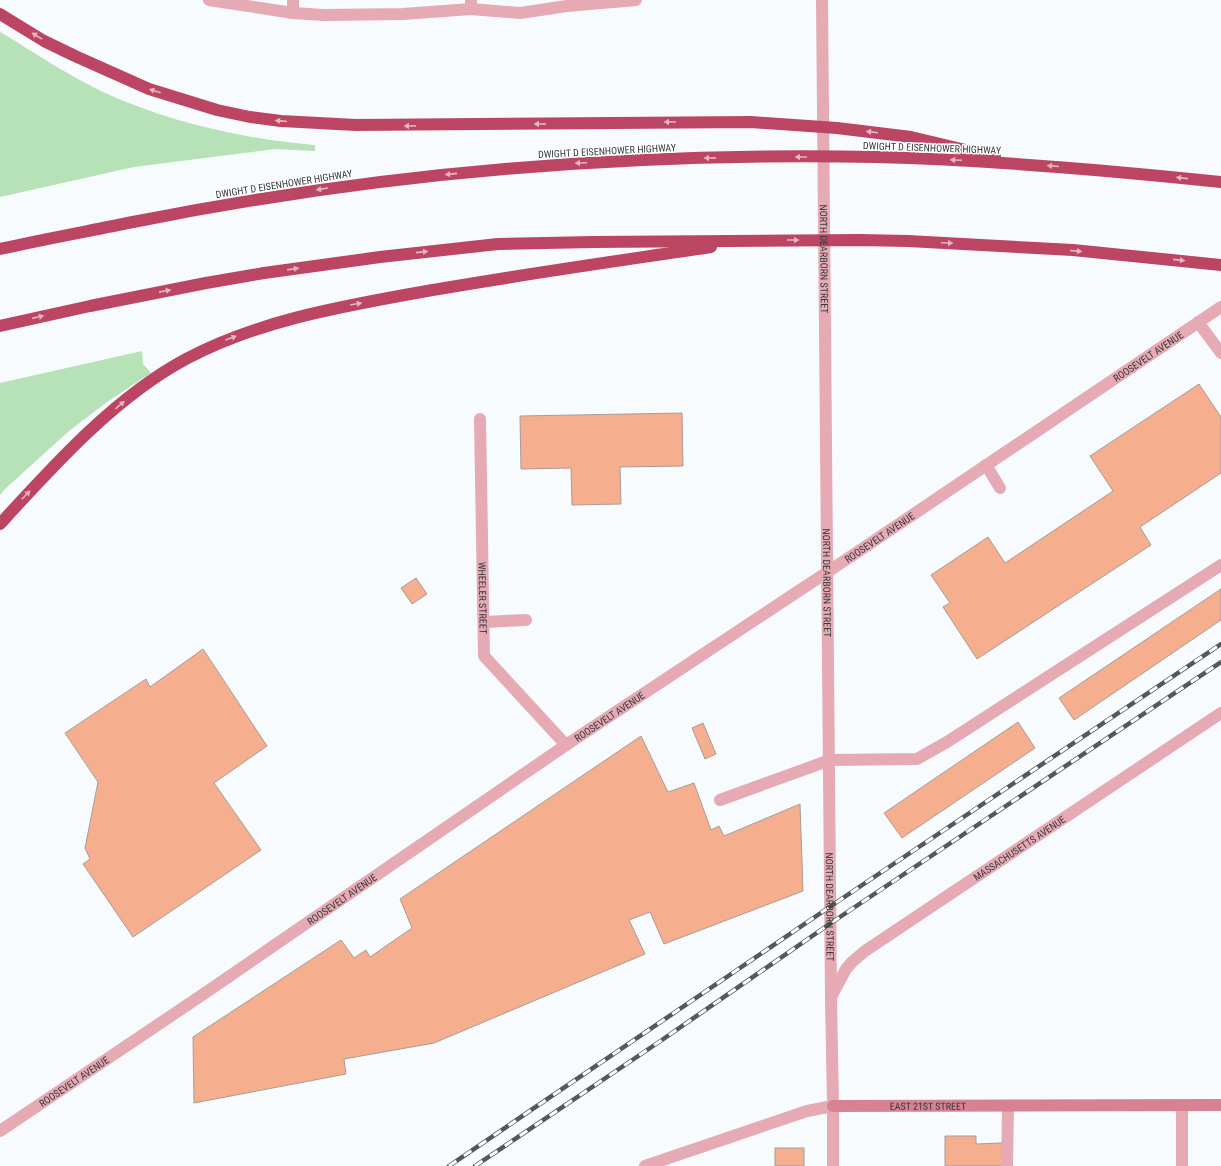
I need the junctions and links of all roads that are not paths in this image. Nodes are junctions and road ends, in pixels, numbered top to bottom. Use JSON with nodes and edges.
{"nodes":[{"id":1,"x":209,"y":0,"type":"edge"},
{"id":2,"x":293,"y":0,"type":"edge"},
{"id":3,"x":636,"y":0,"type":"edge"},
{"id":4,"x":822,"y":0,"type":"edge"},
{"id":5,"x":471,"y":4,"type":"edge"},
{"id":6,"x":293,"y":13,"type":"junction"},
{"id":7,"x":0,"y":14,"type":"edge"},
{"id":8,"x":1023,"y":164,"type":"junction"},
{"id":9,"x":1221,"y":182,"type":"edge"},
{"id":10,"x":754,"y":240,"type":"junction"},
{"id":11,"x":0,"y":250,"type":"edge"},
{"id":12,"x":1221,"y":265,"type":"edge"},
{"id":13,"x":1221,"y":307,"type":"edge"},
{"id":14,"x":1198,"y":322,"type":"junction"},
{"id":15,"x":0,"y":326,"type":"edge"},
{"id":16,"x":1221,"y":353,"type":"edge"},
{"id":17,"x":480,"y":419,"type":"dead end"},
{"id":18,"x":986,"y":465,"type":"junction"},
{"id":19,"x":1000,"y":488,"type":"dead end"},
{"id":20,"x":0,"y":524,"type":"edge"},
{"id":21,"x":1221,"y":565,"type":"edge"},
{"id":22,"x":828,"y":572,"type":"junction"},
{"id":23,"x":526,"y":620,"type":"dead end"},
{"id":24,"x":484,"y":622,"type":"junction"},
{"id":25,"x":1221,"y":713,"type":"edge"},
{"id":26,"x":566,"y":745,"type":"junction"},
{"id":27,"x":830,"y":760,"type":"junction"},
{"id":28,"x":720,"y":800,"type":"dead end"},
{"id":29,"x":831,"y":997,"type":"junction"},
{"id":30,"x":1182,"y":1105,"type":"junction"},
{"id":31,"x":1221,"y":1105,"type":"edge"},
{"id":32,"x":833,"y":1106,"type":"junction"},
{"id":33,"x":1008,"y":1106,"type":"junction"},
{"id":34,"x":0,"y":1131,"type":"edge"},
{"id":35,"x":651,"y":1165,"type":"edge"},
{"id":36,"x":833,"y":1166,"type":"edge"},
{"id":37,"x":1007,"y":1166,"type":"edge"},
{"id":38,"x":1182,"y":1166,"type":"edge"}],
"edges":[{"from":1,"to":6,"type":"street"},
{"from":2,"to":6,"type":"street"},
{"from":3,"to":5,"type":"street"},
{"from":4,"to":22,"type":"street","name":"NORTH DEARBORN STREET"},
{"from":5,"to":6,"type":"street"},
{"from":8,"to":7,"type":"highway","one_way":true},
{"from":9,"to":8,"type":"highway","name":"DWIGHT D EISENHOWER HIGHWAY","one_way":true},
{"from":8,"to":11,"type":"highway","name":"DWIGHT D EISENHOWER HIGHWAY","one_way":true},
{"from":10,"to":12,"type":"highway","one_way":true},
{"from":15,"to":10,"type":"highway","one_way":true},
{"from":20,"to":10,"type":"highway","one_way":true},
{"from":13,"to":14,"type":"street","name":"ROOSEVELT AVENUE"},
{"from":14,"to":16,"type":"street"},
{"from":14,"to":18,"type":"street","name":"ROOSEVELT AVENUE"},
{"from":17,"to":24,"type":"street","name":"WHEELER STREET"},
{"from":18,"to":19,"type":"street"},
{"from":18,"to":22,"type":"street","name":"ROOSEVELT AVENUE"},
{"from":21,"to":27,"type":"street"},
{"from":22,"to":26,"type":"street","name":"ROOSEVELT AVENUE"},
{"from":22,"to":27,"type":"street","name":"NORTH DEARBORN STREET"},
{"from":23,"to":24,"type":"street"},
{"from":24,"to":26,"type":"street","name":"WHEELER STREET"},
{"from":25,"to":29,"type":"street","name":"MASSACHUSETTS AVENUE"},
{"from":26,"to":34,"type":"street","name":"ROOSEVELT AVENUE"},
{"from":27,"to":28,"type":"street"},
{"from":27,"to":29,"type":"street","name":"NORTH DEARBORN STREET"},
{"from":29,"to":32,"type":"street","name":"NORTH DEARBORN STREET"},
{"from":30,"to":31,"type":"main road","name":"EAST 21ST STREET"},
{"from":30,"to":33,"type":"main road","name":"EAST 21ST STREET"},
{"from":30,"to":38,"type":"street"},
{"from":32,"to":33,"type":"main road","name":"EAST 21ST STREET"},
{"from":32,"to":35,"type":"street","name":"EAST 21ST STREET"},
{"from":32,"to":36,"type":"street","name":"NORTH DEARBORN STREET"},
{"from":33,"to":37,"type":"street"}]}
